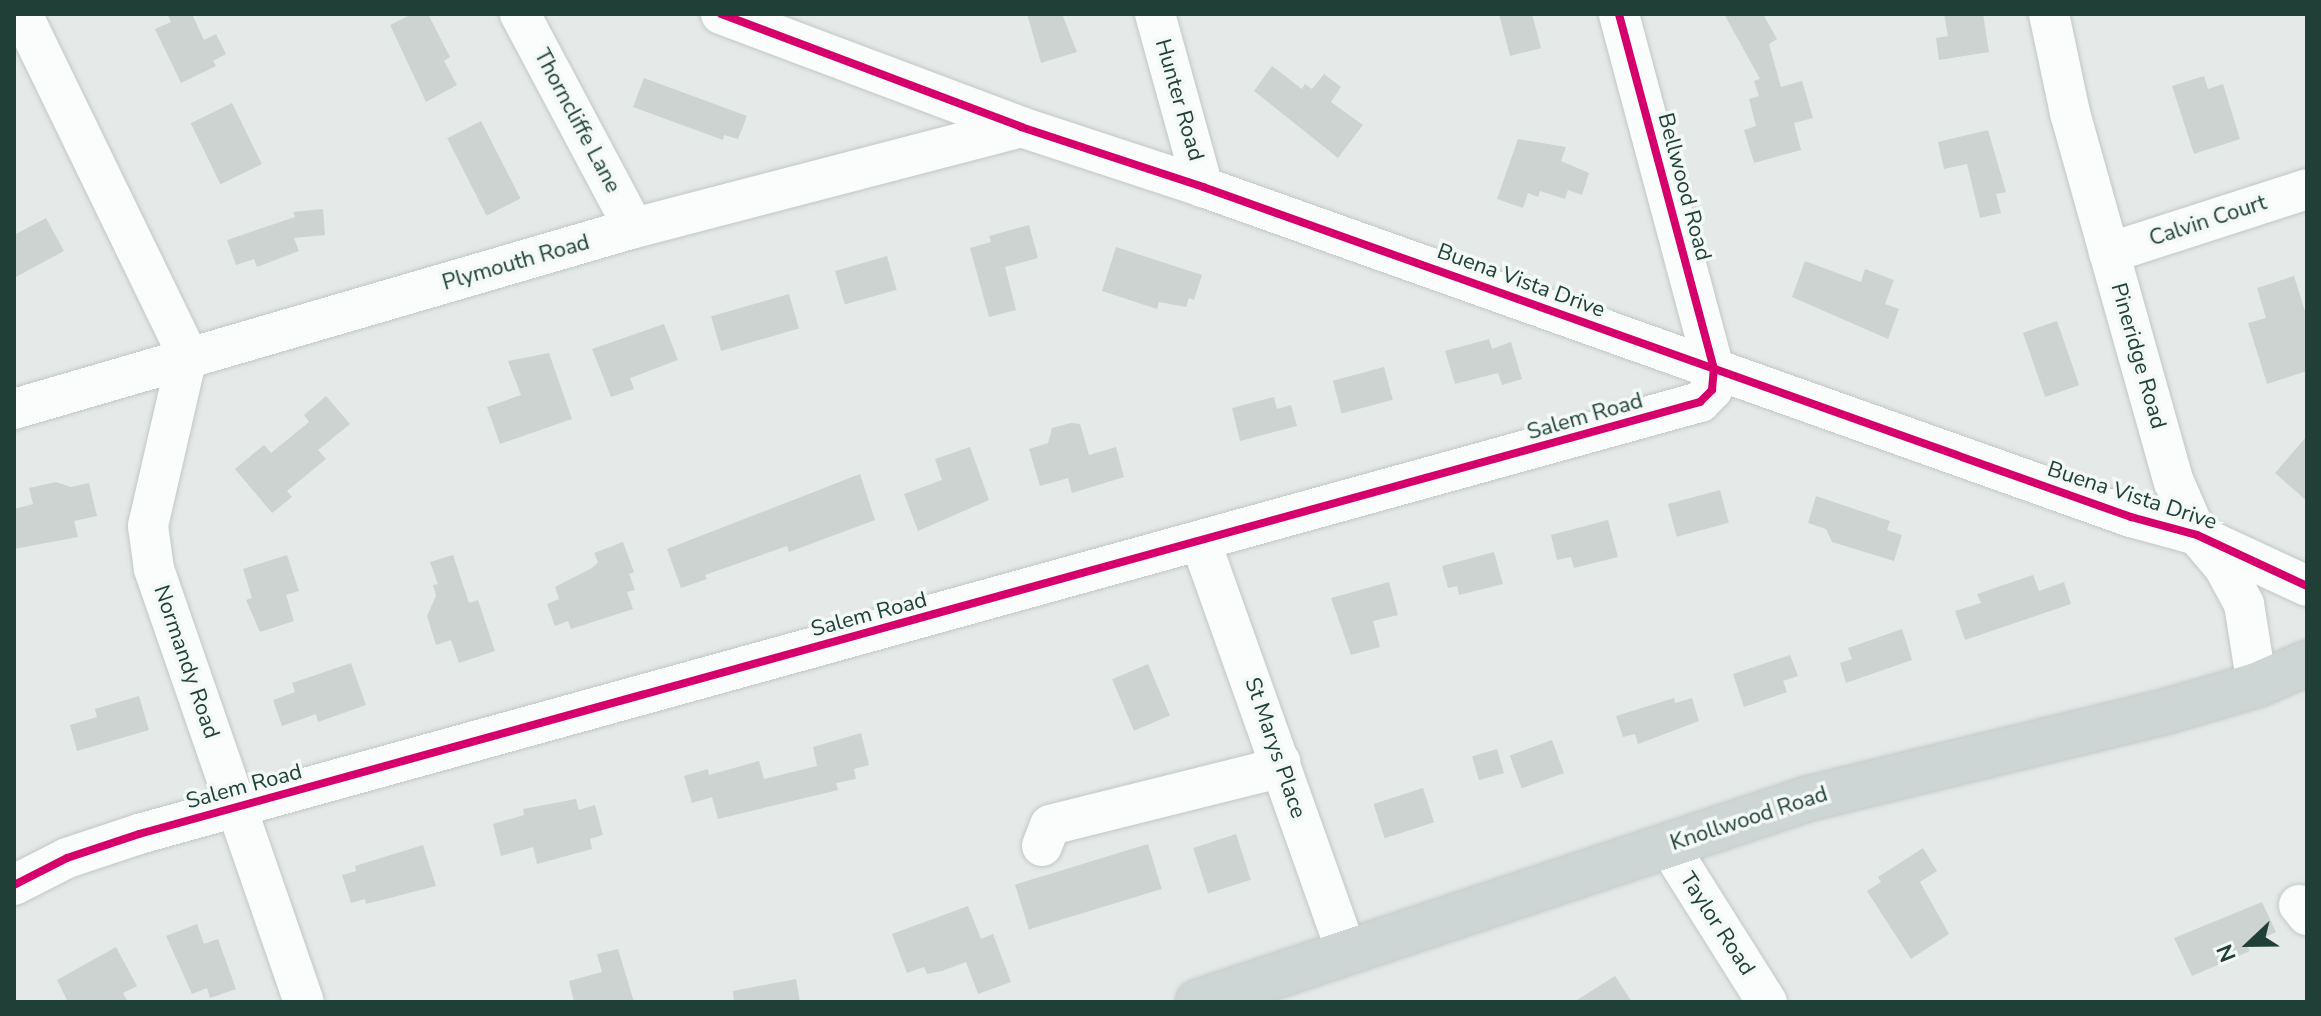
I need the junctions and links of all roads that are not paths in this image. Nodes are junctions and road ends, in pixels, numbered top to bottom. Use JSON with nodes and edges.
{"nodes":[{"id":1,"x":22,"y":14,"type":"edge"},
{"id":2,"x":520,"y":14,"type":"edge"},
{"id":3,"x":721,"y":14,"type":"edge"},
{"id":4,"x":1155,"y":14,"type":"edge"},
{"id":5,"x":1619,"y":14,"type":"edge"},
{"id":6,"x":2049,"y":14,"type":"edge"},
{"id":7,"x":1021,"y":127,"type":"junction"},
{"id":8,"x":1203,"y":187,"type":"junction"},
{"id":9,"x":2307,"y":189,"type":"edge"},
{"id":10,"x":634,"y":228,"type":"junction"},
{"id":11,"x":2109,"y":253,"type":"junction"},
{"id":12,"x":186,"y":361,"type":"junction"},
{"id":13,"x":1714,"y":369,"type":"junction"},
{"id":14,"x":14,"y":409,"type":"edge"},
{"id":15,"x":2197,"y":535,"type":"junction"},
{"id":16,"x":1201,"y":543,"type":"junction"},
{"id":17,"x":2307,"y":586,"type":"edge"},
{"id":18,"x":2307,"y":663,"type":"edge"},
{"id":19,"x":2257,"y":685,"type":"junction"},
{"id":20,"x":1280,"y":762,"type":"junction"},
{"id":21,"x":237,"y":807,"type":"junction"},
{"id":22,"x":1668,"y":845,"type":"junction"},
{"id":23,"x":1042,"y":846,"type":"dead end"},
{"id":24,"x":14,"y":885,"type":"edge"},
{"id":25,"x":1347,"y":952,"type":"junction"},
{"id":26,"x":304,"y":1002,"type":"edge"},
{"id":27,"x":1198,"y":1002,"type":"edge"},
{"id":28,"x":1767,"y":1002,"type":"edge"}],
"edges":[{"from":1,"to":12,"type":"street"},
{"from":2,"to":10,"type":"street","name":"Thorncliffe Lane"},
{"from":3,"to":7,"type":"street","name":"Buena Vista Drive"},
{"from":4,"to":8,"type":"street","name":"Hunter Road"},
{"from":5,"to":13,"type":"street","name":"Bellwood Road"},
{"from":6,"to":11,"type":"street","name":"Pineridge Road"},
{"from":7,"to":8,"type":"street","name":"Buena Vista Drive"},
{"from":7,"to":10,"type":"street","name":"Plymouth Road"},
{"from":8,"to":13,"type":"street","name":"Buena Vista Drive"},
{"from":9,"to":11,"type":"street","name":"Calvin Court"},
{"from":10,"to":12,"type":"street","name":"Plymouth Road"},
{"from":11,"to":15,"type":"street","name":"Pineridge Road"},
{"from":12,"to":14,"type":"street","name":"Plymouth Road"},
{"from":12,"to":21,"type":"street","name":"Normandy Road"},
{"from":13,"to":15,"type":"street","name":"Buena Vista Drive"},
{"from":13,"to":16,"type":"street","name":"Salem Road"},
{"from":15,"to":17,"type":"street","name":"Buena Vista Drive"},
{"from":15,"to":19,"type":"street","name":"Pineridge Road"},
{"from":16,"to":20,"type":"street","name":"St Marys Place"},
{"from":16,"to":21,"type":"street","name":"Salem Road"},
{"from":18,"to":19,"type":"main road","name":"Knollwood Road"},
{"from":19,"to":22,"type":"main road","name":"Knollwood Road"},
{"from":20,"to":23,"type":"street"},
{"from":20,"to":25,"type":"street","name":"St Marys Place"},
{"from":21,"to":24,"type":"street","name":"Salem Road"},
{"from":21,"to":26,"type":"street","name":"Normandy Road"},
{"from":22,"to":25,"type":"main road","name":"Knollwood Road"},
{"from":22,"to":28,"type":"street","name":"Taylor Road"},
{"from":25,"to":27,"type":"main road","name":"Knollwood Road"}]}
